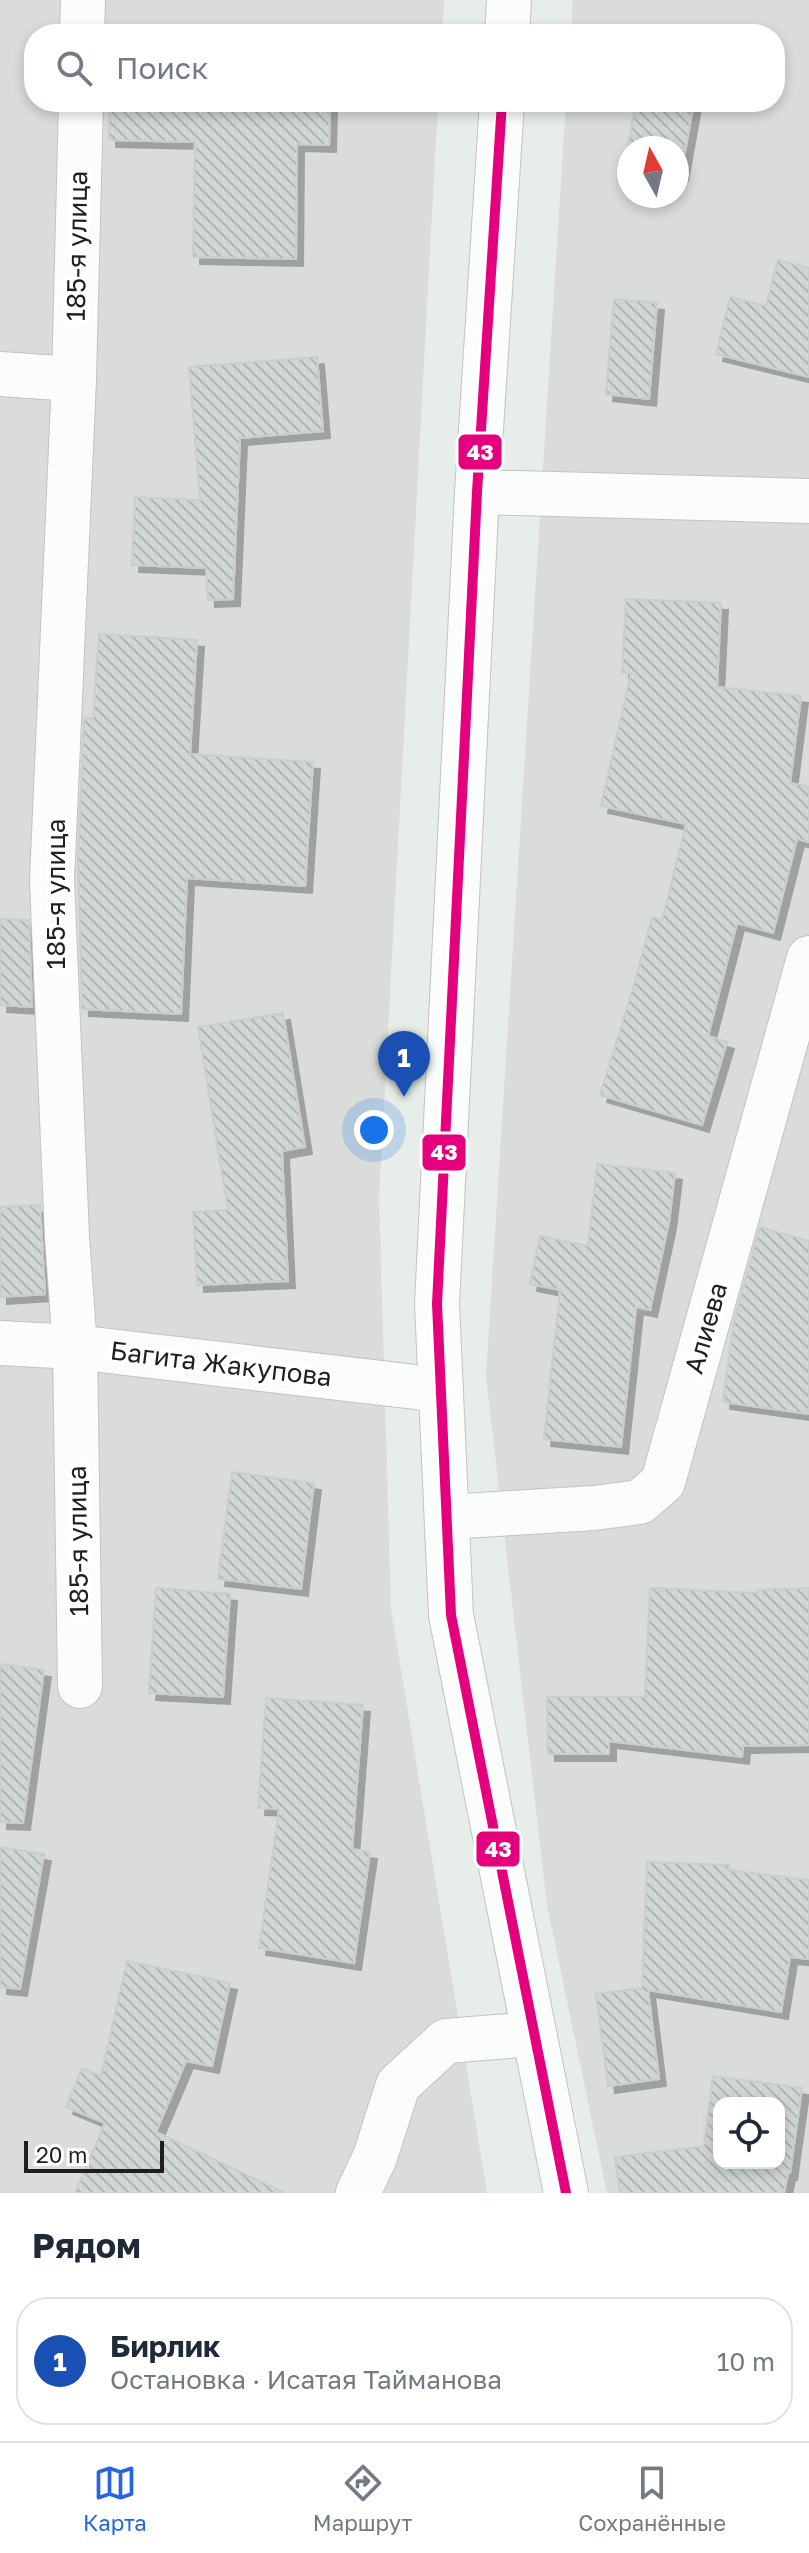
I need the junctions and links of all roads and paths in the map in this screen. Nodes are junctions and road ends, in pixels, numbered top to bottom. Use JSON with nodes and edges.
{"nodes":[{"id":1,"x":83,"y":0,"type":"edge"},
{"id":2,"x":509,"y":0,"type":"edge"},
{"id":3,"x":82,"y":24,"type":"edge"},
{"id":4,"x":508,"y":24,"type":"edge"},
{"id":5,"x":81,"y":112,"type":"edge"},
{"id":6,"x":501,"y":112,"type":"edge"},
{"id":7,"x":0,"y":374,"type":"edge"},
{"id":8,"x":74,"y":379,"type":"junction"},
{"id":9,"x":477,"y":492,"type":"junction"},
{"id":10,"x":809,"y":501,"type":"edge"},
{"id":11,"x":809,"y":958,"type":"edge"},
{"id":12,"x":0,"y":1343,"type":"edge"},
{"id":13,"x":75,"y":1347,"type":"junction"},
{"id":14,"x":441,"y":1390,"type":"junction"},
{"id":15,"x":447,"y":1517,"type":"junction"},
{"id":16,"x":80,"y":1686,"type":"dead end"},
{"id":17,"x":533,"y":2034,"type":"junction"},
{"id":18,"x":358,"y":2193,"type":"edge"},
{"id":19,"x":566,"y":2193,"type":"edge"}],
"edges":[{"from":1,"to":3,"type":"street"},
{"from":2,"to":4,"type":"street"},
{"from":5,"to":8,"type":"street","name":"185-я улица"},
{"from":6,"to":9,"type":"street"},
{"from":7,"to":8,"type":"street"},
{"from":8,"to":13,"type":"street","name":"185-я улица"},
{"from":9,"to":10,"type":"street"},
{"from":9,"to":14,"type":"street"},
{"from":11,"to":15,"type":"street","name":"Алиева"},
{"from":12,"to":13,"type":"street","name":"Багита Жакупова"},
{"from":13,"to":14,"type":"street","name":"Багита Жакупова"},
{"from":13,"to":16,"type":"street","name":"185-я улица"},
{"from":14,"to":15,"type":"street"},
{"from":15,"to":17,"type":"street"},
{"from":17,"to":18,"type":"street"},
{"from":17,"to":19,"type":"street"}]}
